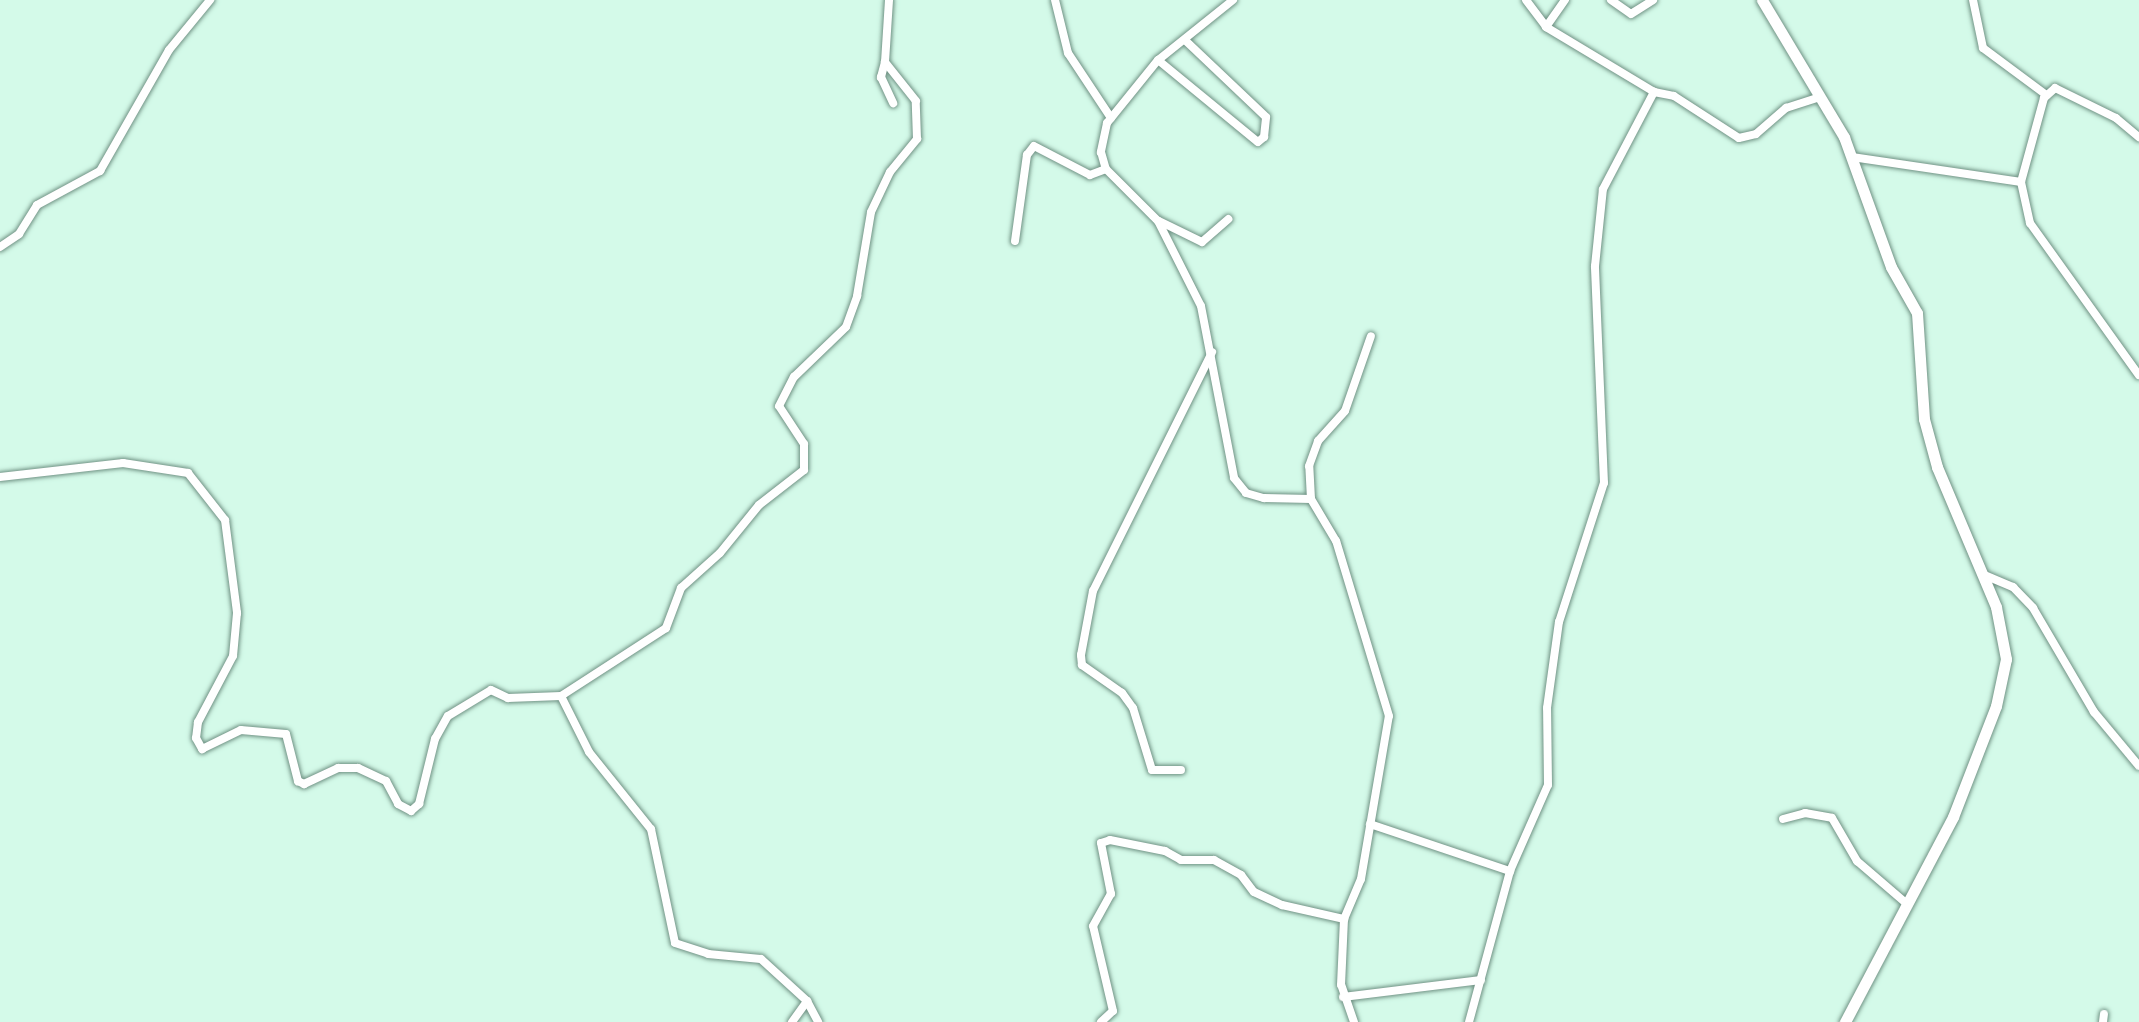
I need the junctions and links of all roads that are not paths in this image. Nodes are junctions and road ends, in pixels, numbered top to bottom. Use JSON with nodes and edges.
{"nodes":[{"id":1,"x":210,"y":0,"type":"edge"},
{"id":2,"x":889,"y":0,"type":"edge"},
{"id":3,"x":1055,"y":0,"type":"edge"},
{"id":4,"x":1233,"y":0,"type":"edge"},
{"id":5,"x":1526,"y":0,"type":"edge"},
{"id":6,"x":1565,"y":0,"type":"edge"},
{"id":7,"x":1611,"y":0,"type":"edge"},
{"id":8,"x":1653,"y":0,"type":"edge"},
{"id":9,"x":1762,"y":0,"type":"edge"},
{"id":10,"x":1973,"y":0,"type":"edge"},
{"id":11,"x":1546,"y":27,"type":"junction"},
{"id":12,"x":1185,"y":40,"type":"junction"},
{"id":13,"x":1158,"y":60,"type":"junction"},
{"id":14,"x":885,"y":62,"type":"junction"},
{"id":15,"x":1654,"y":92,"type":"junction"},
{"id":16,"x":2045,"y":94,"type":"junction"},
{"id":17,"x":1819,"y":97,"type":"junction"},
{"id":18,"x":893,"y":103,"type":"dead end"},
{"id":19,"x":1111,"y":118,"type":"junction"},
{"id":20,"x":2139,"y":137,"type":"edge"},
{"id":21,"x":1852,"y":157,"type":"junction"},
{"id":22,"x":1106,"y":169,"type":"junction"},
{"id":23,"x":2021,"y":182,"type":"junction"},
{"id":24,"x":1228,"y":219,"type":"dead end"},
{"id":25,"x":1158,"y":221,"type":"junction"},
{"id":26,"x":1015,"y":241,"type":"dead end"},
{"id":27,"x":0,"y":247,"type":"edge"},
{"id":28,"x":1371,"y":336,"type":"dead end"},
{"id":29,"x":1213,"y":351,"type":"junction"},
{"id":30,"x":2139,"y":375,"type":"edge"},
{"id":31,"x":0,"y":477,"type":"edge"},
{"id":32,"x":1311,"y":499,"type":"junction"},
{"id":33,"x":1982,"y":574,"type":"junction"},
{"id":34,"x":561,"y":696,"type":"junction"},
{"id":35,"x":2139,"y":766,"type":"edge"},
{"id":36,"x":1181,"y":770,"type":"dead end"},
{"id":37,"x":1783,"y":819,"type":"dead end"},
{"id":38,"x":1370,"y":824,"type":"junction"},
{"id":39,"x":1510,"y":871,"type":"junction"},
{"id":40,"x":1907,"y":904,"type":"junction"},
{"id":41,"x":1344,"y":919,"type":"junction"},
{"id":42,"x":1481,"y":980,"type":"junction"},
{"id":43,"x":1343,"y":997,"type":"junction"},
{"id":44,"x":807,"y":1001,"type":"junction"},
{"id":45,"x":792,"y":1022,"type":"edge"},
{"id":46,"x":818,"y":1022,"type":"edge"},
{"id":47,"x":1101,"y":1022,"type":"edge"},
{"id":48,"x":1354,"y":1022,"type":"edge"},
{"id":49,"x":1469,"y":1022,"type":"edge"},
{"id":50,"x":1845,"y":1022,"type":"edge"}],
"edges":[{"from":1,"to":27,"type":"street"},
{"from":2,"to":14,"type":"street"},
{"from":3,"to":19,"type":"street"},
{"from":4,"to":12,"type":"street"},
{"from":5,"to":11,"type":"street"},
{"from":6,"to":11,"type":"street"},
{"from":7,"to":8,"type":"street"},
{"from":9,"to":17,"type":"street"},
{"from":10,"to":16,"type":"street"},
{"from":11,"to":15,"type":"street"},
{"from":12,"to":13,"type":"street"},
{"from":12,"to":13,"type":"street"},
{"from":13,"to":19,"type":"street"},
{"from":14,"to":18,"type":"street"},
{"from":14,"to":34,"type":"street"},
{"from":15,"to":17,"type":"street"},
{"from":15,"to":39,"type":"street"},
{"from":16,"to":20,"type":"street"},
{"from":16,"to":23,"type":"street"},
{"from":17,"to":21,"type":"street"},
{"from":19,"to":22,"type":"street"},
{"from":21,"to":23,"type":"street"},
{"from":21,"to":33,"type":"street"},
{"from":22,"to":25,"type":"street"},
{"from":22,"to":26,"type":"street"},
{"from":23,"to":30,"type":"street"},
{"from":24,"to":25,"type":"street"},
{"from":25,"to":29,"type":"street"},
{"from":28,"to":32,"type":"street"},
{"from":29,"to":32,"type":"street"},
{"from":29,"to":36,"type":"street"},
{"from":31,"to":34,"type":"street"},
{"from":32,"to":38,"type":"street"},
{"from":33,"to":35,"type":"street"},
{"from":33,"to":40,"type":"street"},
{"from":34,"to":44,"type":"street"},
{"from":37,"to":40,"type":"street"},
{"from":38,"to":39,"type":"street"},
{"from":38,"to":41,"type":"street"},
{"from":39,"to":42,"type":"street"},
{"from":40,"to":50,"type":"street"},
{"from":41,"to":43,"type":"street"},
{"from":41,"to":47,"type":"street"},
{"from":42,"to":43,"type":"street"},
{"from":42,"to":49,"type":"street"},
{"from":43,"to":48,"type":"street"},
{"from":44,"to":45,"type":"street"},
{"from":44,"to":46,"type":"street"}]}
